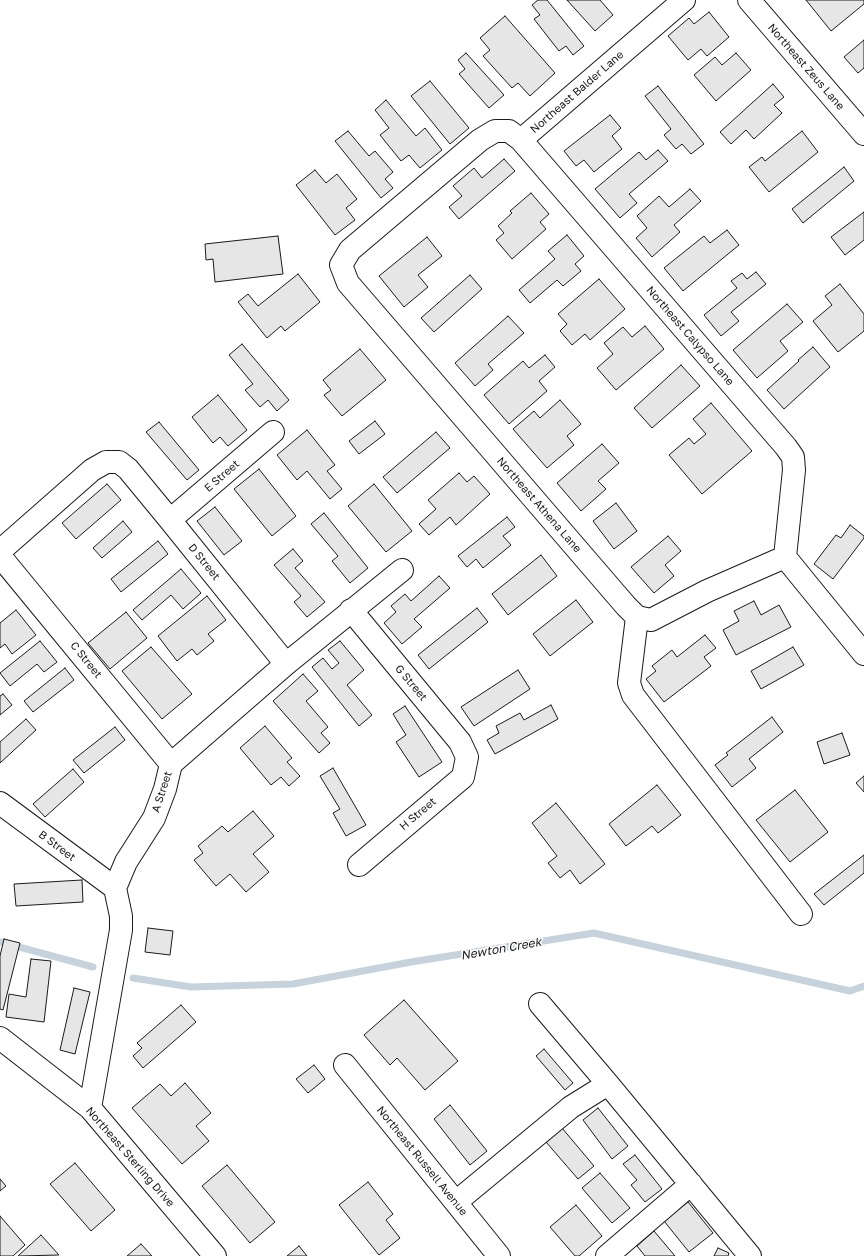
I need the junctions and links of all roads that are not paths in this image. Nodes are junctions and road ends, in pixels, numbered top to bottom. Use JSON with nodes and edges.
{"nodes":[{"id":1,"x":684,"y":0,"type":"edge"},
{"id":2,"x":749,"y":0,"type":"edge"},
{"id":3,"x":864,"y":134,"type":"edge"},
{"id":4,"x":521,"y":140,"type":"junction"},
{"id":5,"x":341,"y":265,"type":"joint"},
{"id":6,"x":273,"y":432,"type":"dead end"},
{"id":7,"x":170,"y":520,"type":"junction"},
{"id":8,"x":0,"y":551,"type":"edge"},
{"id":9,"x":0,"y":556,"type":"edge"},
{"id":10,"x":785,"y":557,"type":"junction"},
{"id":11,"x":402,"y":570,"type":"dead end"},
{"id":12,"x":351,"y":610,"type":"junction"},
{"id":13,"x":637,"y":617,"type":"junction"},
{"id":14,"x":864,"y":654,"type":"edge"},
{"id":15,"x":286,"y":664,"type":"junction"},
{"id":16,"x":467,"y":757,"type":"joint"},
{"id":17,"x":171,"y":764,"type":"junction"},
{"id":18,"x":0,"y":803,"type":"edge"},
{"id":19,"x":359,"y":865,"type":"dead end"},
{"id":20,"x":115,"y":888,"type":"junction"},
{"id":21,"x":801,"y":914,"type":"dead end"},
{"id":22,"x":540,"y":1004,"type":"dead end"},
{"id":23,"x":0,"y":1038,"type":"edge"},
{"id":24,"x":346,"y":1065,"type":"dead end"},
{"id":25,"x":608,"y":1084,"type":"junction"},
{"id":26,"x":90,"y":1108,"type":"junction"},
{"id":27,"x":691,"y":1184,"type":"junction"},
{"id":28,"x":456,"y":1202,"type":"junction"},
{"id":29,"x":215,"y":1256,"type":"edge"},
{"id":30,"x":499,"y":1256,"type":"edge"},
{"id":31,"x":607,"y":1256,"type":"edge"},
{"id":32,"x":750,"y":1256,"type":"edge"}],
"edges":[{"from":1,"to":4,"type":"street","name":"Northeast Balder Lane"},
{"from":2,"to":3,"type":"street","name":"Northeast Zeus Lane"},
{"from":4,"to":5,"type":"street","name":"Northeast Balder Lane"},
{"from":4,"to":10,"type":"street","name":"Northeast Calypso Lane"},
{"from":5,"to":13,"type":"street","name":"Northeast Athena Lane"},
{"from":6,"to":7,"type":"street","name":"E Street"},
{"from":7,"to":8,"type":"street","name":"D Street"},
{"from":7,"to":15,"type":"street","name":"D Street"},
{"from":9,"to":17,"type":"street","name":"C Street"},
{"from":10,"to":13,"type":"street"},
{"from":10,"to":14,"type":"street"},
{"from":11,"to":12,"type":"street","name":"A Street"},
{"from":12,"to":15,"type":"street","name":"A Street"},
{"from":12,"to":16,"type":"street","name":"G Street"},
{"from":13,"to":21,"type":"street"},
{"from":15,"to":17,"type":"street","name":"A Street"},
{"from":16,"to":19,"type":"street","name":"H Street"},
{"from":17,"to":20,"type":"street","name":"A Street"},
{"from":18,"to":20,"type":"street","name":"B Street"},
{"from":20,"to":26,"type":"street"},
{"from":22,"to":25,"type":"street"},
{"from":23,"to":26,"type":"street","name":"Northeast Sterling Drive"},
{"from":24,"to":28,"type":"street","name":"Northeast Russell Avenue"},
{"from":25,"to":27,"type":"street"},
{"from":25,"to":28,"type":"street"},
{"from":26,"to":29,"type":"street","name":"Northeast Sterling Drive"},
{"from":27,"to":31,"type":"street"},
{"from":27,"to":32,"type":"street"},
{"from":28,"to":30,"type":"street","name":"Northeast Russell Avenue"}]}
